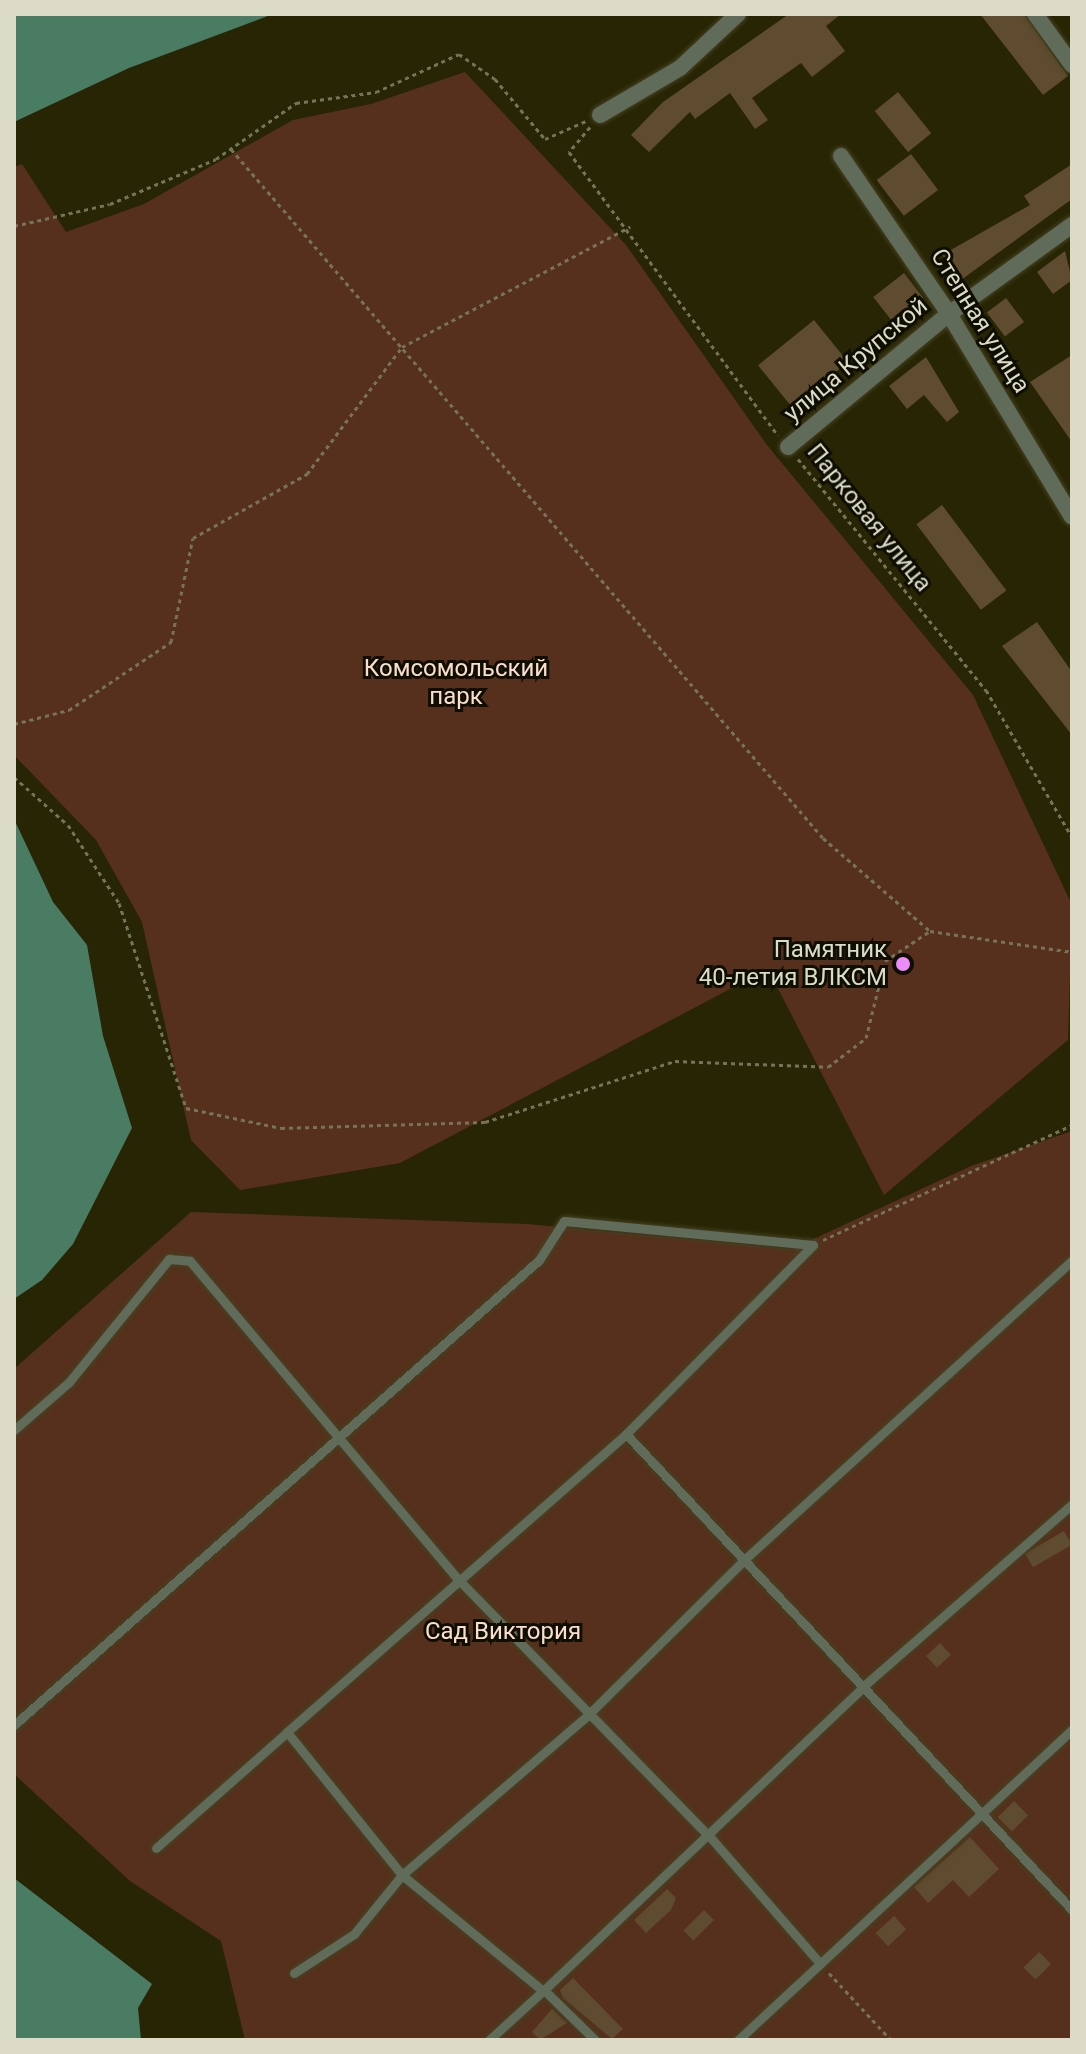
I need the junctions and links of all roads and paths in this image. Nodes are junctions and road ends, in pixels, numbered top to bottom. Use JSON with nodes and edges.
{"nodes":[{"id":1,"x":738,"y":14,"type":"edge"},
{"id":2,"x":1035,"y":14,"type":"edge"},
{"id":3,"x":1072,"y":65,"type":"edge"},
{"id":4,"x":600,"y":115,"type":"junction"},
{"id":5,"x":231,"y":149,"type":"junction"},
{"id":6,"x":841,"y":156,"type":"dead end"},
{"id":7,"x":1072,"y":225,"type":"edge"},
{"id":8,"x":14,"y":226,"type":"edge"},
{"id":9,"x":630,"y":227,"type":"junction"},
{"id":10,"x":949,"y":314,"type":"junction"},
{"id":11,"x":402,"y":347,"type":"junction"},
{"id":12,"x":788,"y":447,"type":"junction"},
{"id":13,"x":1072,"y":517,"type":"edge"},
{"id":14,"x":14,"y":724,"type":"edge"},
{"id":15,"x":14,"y":777,"type":"edge"},
{"id":16,"x":1072,"y":837,"type":"edge"},
{"id":17,"x":930,"y":931,"type":"junction"},
{"id":18,"x":1072,"y":952,"type":"edge"},
{"id":19,"x":1072,"y":1125,"type":"edge"},
{"id":20,"x":813,"y":1245,"type":"junction"},
{"id":21,"x":1072,"y":1260,"type":"edge"},
{"id":22,"x":14,"y":1430,"type":"edge"},
{"id":23,"x":626,"y":1434,"type":"junction"},
{"id":24,"x":340,"y":1436,"type":"junction"},
{"id":25,"x":1072,"y":1504,"type":"edge"},
{"id":26,"x":744,"y":1560,"type":"junction"},
{"id":27,"x":457,"y":1578,"type":"junction"},
{"id":28,"x":866,"y":1684,"type":"junction"},
{"id":29,"x":588,"y":1715,"type":"junction"},
{"id":30,"x":14,"y":1725,"type":"edge"},
{"id":31,"x":1072,"y":1730,"type":"edge"},
{"id":32,"x":287,"y":1732,"type":"junction"},
{"id":33,"x":986,"y":1813,"type":"junction"},
{"id":34,"x":711,"y":1838,"type":"junction"},
{"id":35,"x":156,"y":1848,"type":"dead end"},
{"id":36,"x":402,"y":1875,"type":"junction"},
{"id":37,"x":1072,"y":1910,"type":"edge"},
{"id":38,"x":818,"y":1961,"type":"junction"},
{"id":39,"x":294,"y":1973,"type":"dead end"},
{"id":40,"x":544,"y":1990,"type":"junction"},
{"id":41,"x":489,"y":2040,"type":"edge"},
{"id":42,"x":595,"y":2040,"type":"edge"},
{"id":43,"x":738,"y":2040,"type":"edge"},
{"id":44,"x":891,"y":2040,"type":"edge"}],
"edges":[{"from":1,"to":4,"type":"street"},
{"from":2,"to":3,"type":"street"},
{"from":4,"to":5,"type":"path"},
{"from":4,"to":9,"type":"path","name":"Парковая улица"},
{"from":5,"to":8,"type":"path"},
{"from":5,"to":11,"type":"path"},
{"from":6,"to":10,"type":"street","name":"Степная улица"},
{"from":7,"to":10,"type":"street","name":"улица Крупской"},
{"from":9,"to":11,"type":"path"},
{"from":9,"to":12,"type":"path","name":"Парковая улица"},
{"from":10,"to":12,"type":"street","name":"улица Крупской"},
{"from":10,"to":13,"type":"street","name":"Степная улица"},
{"from":11,"to":14,"type":"path"},
{"from":11,"to":17,"type":"path"},
{"from":12,"to":16,"type":"path","name":"Парковая улица"},
{"from":15,"to":17,"type":"path"},
{"from":17,"to":18,"type":"path"},
{"from":19,"to":20,"type":"path"},
{"from":20,"to":23,"type":"lane"},
{"from":20,"to":24,"type":"lane"},
{"from":21,"to":26,"type":"lane"},
{"from":22,"to":24,"type":"lane"},
{"from":23,"to":26,"type":"lane"},
{"from":23,"to":27,"type":"lane"},
{"from":24,"to":27,"type":"lane"},
{"from":24,"to":30,"type":"lane"},
{"from":25,"to":28,"type":"lane"},
{"from":26,"to":28,"type":"lane"},
{"from":26,"to":29,"type":"lane"},
{"from":27,"to":29,"type":"lane"},
{"from":27,"to":32,"type":"lane"},
{"from":28,"to":33,"type":"lane"},
{"from":28,"to":34,"type":"lane"},
{"from":29,"to":34,"type":"lane"},
{"from":29,"to":36,"type":"lane"},
{"from":31,"to":33,"type":"lane"},
{"from":32,"to":35,"type":"lane"},
{"from":32,"to":36,"type":"lane"},
{"from":33,"to":37,"type":"lane"},
{"from":33,"to":38,"type":"lane"},
{"from":34,"to":38,"type":"lane"},
{"from":34,"to":40,"type":"lane"},
{"from":36,"to":39,"type":"lane"},
{"from":36,"to":40,"type":"lane"},
{"from":38,"to":43,"type":"lane"},
{"from":38,"to":44,"type":"path"},
{"from":40,"to":41,"type":"lane"},
{"from":40,"to":42,"type":"lane"}]}
